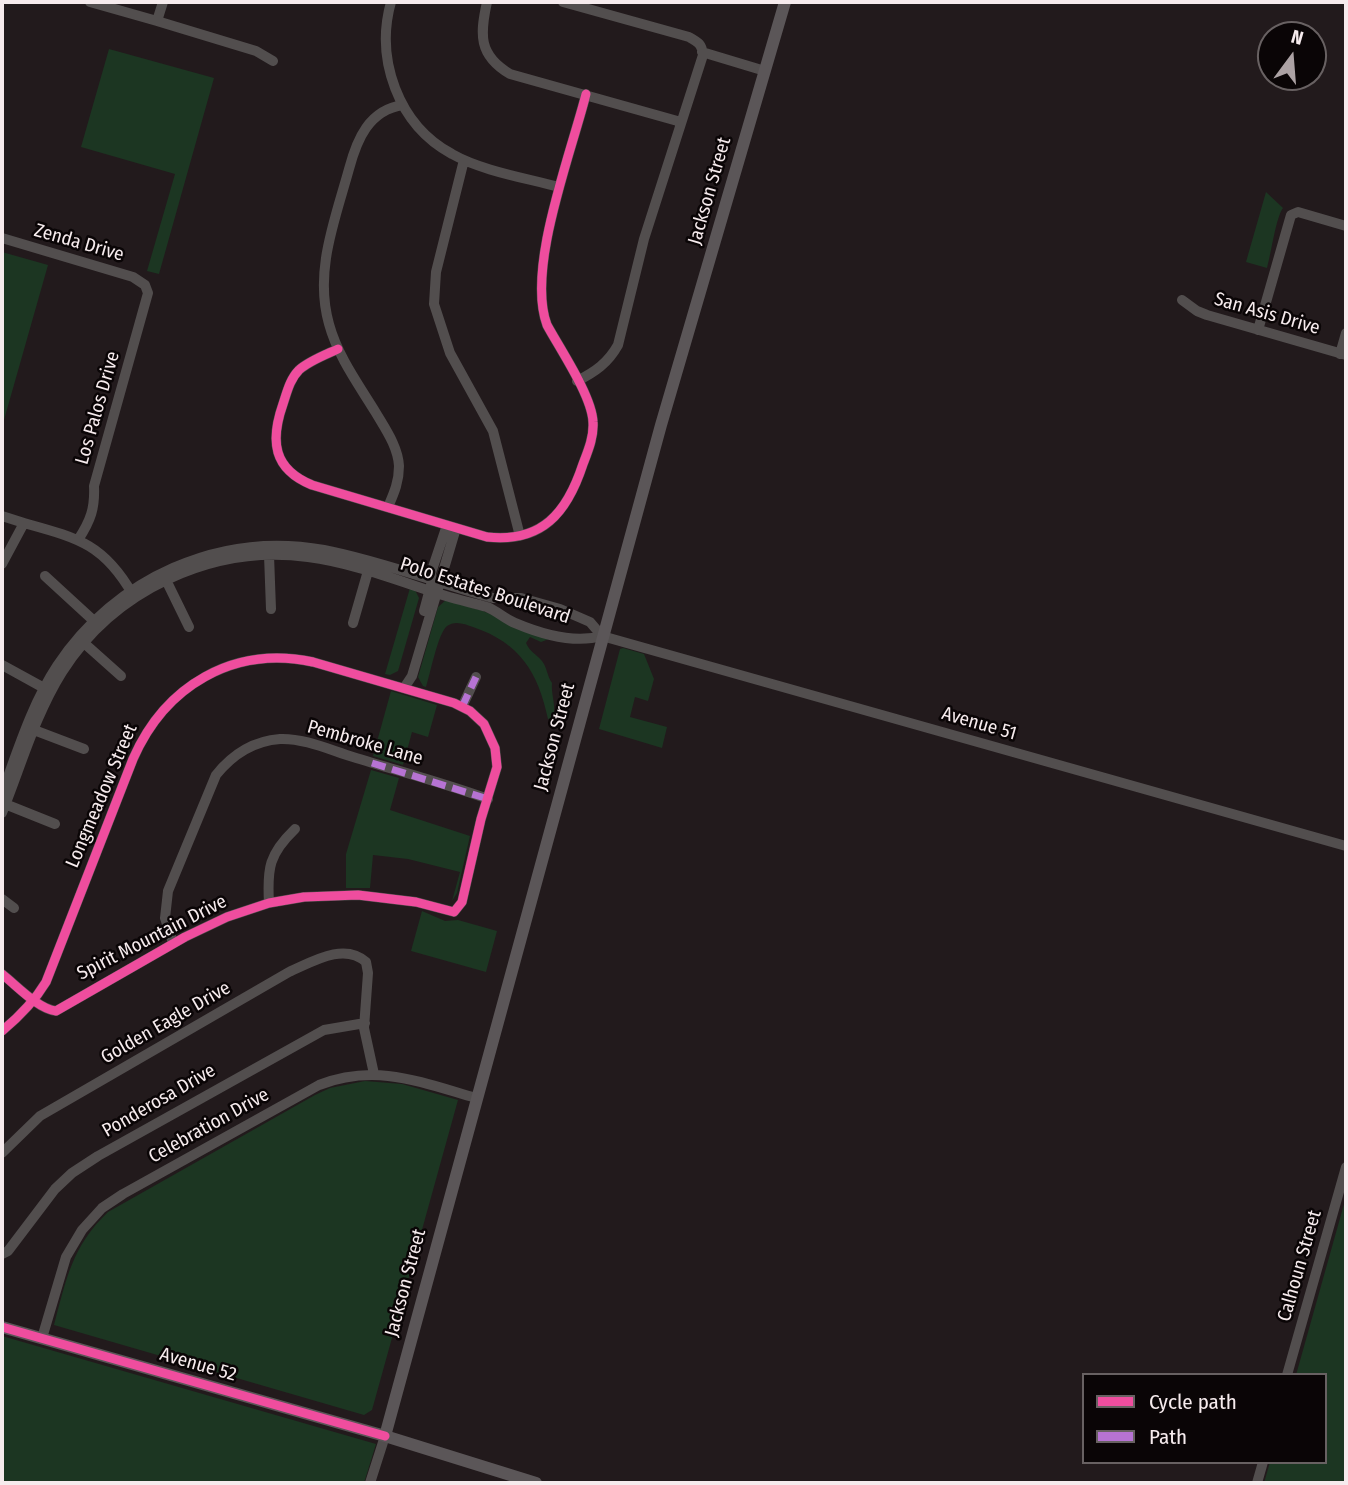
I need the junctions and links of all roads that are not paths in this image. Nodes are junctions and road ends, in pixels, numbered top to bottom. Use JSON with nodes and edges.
{"nodes":[{"id":1,"x":90,"y":2,"type":"edge"},
{"id":2,"x":163,"y":2,"type":"edge"},
{"id":3,"x":391,"y":2,"type":"edge"},
{"id":4,"x":487,"y":2,"type":"edge"},
{"id":5,"x":563,"y":2,"type":"edge"},
{"id":6,"x":785,"y":2,"type":"edge"},
{"id":7,"x":157,"y":21,"type":"junction"},
{"id":8,"x":702,"y":52,"type":"junction"},
{"id":9,"x":273,"y":61,"type":"dead end"},
{"id":10,"x":765,"y":71,"type":"junction"},
{"id":11,"x":586,"y":94,"type":"junction"},
{"id":12,"x":403,"y":105,"type":"junction"},
{"id":13,"x":681,"y":122,"type":"junction"},
{"id":14,"x":464,"y":160,"type":"junction"},
{"id":15,"x":559,"y":187,"type":"junction"},
{"id":16,"x":1346,"y":226,"type":"edge"},
{"id":17,"x":2,"y":238,"type":"edge"},
{"id":18,"x":145,"y":285,"type":"joint"},
{"id":19,"x":1182,"y":300,"type":"dead end"},
{"id":20,"x":1258,"y":330,"type":"junction"},
{"id":21,"x":1346,"y":333,"type":"edge"},
{"id":22,"x":338,"y":349,"type":"junction"},
{"id":23,"x":1343,"y":354,"type":"edge"},
{"id":24,"x":577,"y":381,"type":"junction"},
{"id":25,"x":388,"y":507,"type":"junction"},
{"id":26,"x":2,"y":516,"type":"edge"},
{"id":27,"x":24,"y":523,"type":"junction"},
{"id":28,"x":452,"y":527,"type":"junction"},
{"id":29,"x":520,"y":536,"type":"junction"},
{"id":30,"x":78,"y":540,"type":"junction"},
{"id":31,"x":269,"y":555,"type":"junction"},
{"id":32,"x":2,"y":564,"type":"edge"},
{"id":33,"x":368,"y":571,"type":"junction"},
{"id":34,"x":45,"y":576,"type":"dead end"},
{"id":35,"x":166,"y":580,"type":"junction"},
{"id":36,"x":434,"y":586,"type":"junction"},
{"id":37,"x":133,"y":594,"type":"junction"},
{"id":38,"x":271,"y":608,"type":"dead end"},
{"id":39,"x":94,"y":621,"type":"junction"},
{"id":40,"x":353,"y":623,"type":"dead end"},
{"id":41,"x":189,"y":627,"type":"dead end"},
{"id":42,"x":602,"y":636,"type":"junction"},
{"id":43,"x":84,"y":643,"type":"junction"},
{"id":44,"x":2,"y":665,"type":"edge"},
{"id":45,"x":121,"y":676,"type":"dead end"},
{"id":46,"x":476,"y":677,"type":"dead end"},
{"id":47,"x":44,"y":688,"type":"junction"},
{"id":48,"x":404,"y":688,"type":"junction"},
{"id":49,"x":462,"y":707,"type":"junction"},
{"id":50,"x":34,"y":730,"type":"junction"},
{"id":51,"x":84,"y":749,"type":"dead end"},
{"id":52,"x":7,"y":765,"type":"edge"},
{"id":53,"x":488,"y":799,"type":"junction"},
{"id":54,"x":3,"y":803,"type":"edge"},
{"id":55,"x":55,"y":824,"type":"dead end"},
{"id":56,"x":295,"y":829,"type":"dead end"},
{"id":57,"x":1346,"y":846,"type":"edge"},
{"id":58,"x":2,"y":899,"type":"edge"},
{"id":59,"x":269,"y":904,"type":"junction"},
{"id":60,"x":15,"y":908,"type":"dead end"},
{"id":61,"x":173,"y":943,"type":"junction"},
{"id":62,"x":2,"y":974,"type":"edge"},
{"id":63,"x":34,"y":1000,"type":"junction"},
{"id":64,"x":365,"y":1023,"type":"junction"},
{"id":65,"x":2,"y":1031,"type":"edge"},
{"id":66,"x":374,"y":1074,"type":"junction"},
{"id":67,"x":476,"y":1098,"type":"junction"},
{"id":68,"x":2,"y":1153,"type":"edge"},
{"id":69,"x":1346,"y":1167,"type":"edge"},
{"id":70,"x":2,"y":1254,"type":"edge"},
{"id":71,"x":2,"y":1327,"type":"edge"},
{"id":72,"x":42,"y":1338,"type":"junction"},
{"id":73,"x":1288,"y":1373,"type":"edge"},
{"id":74,"x":384,"y":1436,"type":"junction"},
{"id":75,"x":1262,"y":1464,"type":"edge"},
{"id":76,"x":370,"y":1483,"type":"edge"},
{"id":77,"x":536,"y":1483,"type":"edge"},
{"id":78,"x":1257,"y":1483,"type":"edge"}],
"edges":[{"from":1,"to":7,"type":"street"},
{"from":2,"to":7,"type":"street"},
{"from":3,"to":12,"type":"street"},
{"from":4,"to":11,"type":"street"},
{"from":5,"to":8,"type":"street"},
{"from":6,"to":10,"type":"main road","name":"Jackson Street"},
{"from":7,"to":9,"type":"street"},
{"from":8,"to":10,"type":"street"},
{"from":8,"to":13,"type":"street"},
{"from":10,"to":42,"type":"main road","name":"Jackson Street"},
{"from":11,"to":13,"type":"street"},
{"from":11,"to":15,"type":"street"},
{"from":12,"to":14,"type":"street"},
{"from":12,"to":22,"type":"street"},
{"from":13,"to":24,"type":"street"},
{"from":14,"to":15,"type":"street"},
{"from":14,"to":29,"type":"street"},
{"from":15,"to":24,"type":"street"},
{"from":16,"to":20,"type":"street"},
{"from":17,"to":18,"type":"street","name":"Zenda Drive"},
{"from":18,"to":30,"type":"street","name":"Los Palos Drive"},
{"from":19,"to":20,"type":"street","name":"San Asis Drive"},
{"from":20,"to":23,"type":"street","name":"San Asis Drive"},
{"from":21,"to":23,"type":"street"},
{"from":22,"to":25,"type":"street"},
{"from":22,"to":25,"type":"street"},
{"from":24,"to":29,"type":"street"},
{"from":25,"to":28,"type":"street"},
{"from":26,"to":27,"type":"street"},
{"from":27,"to":30,"type":"street"},
{"from":27,"to":32,"type":"street"},
{"from":28,"to":29,"type":"street"},
{"from":28,"to":36,"type":"street"},
{"from":30,"to":37,"type":"street"},
{"from":31,"to":33,"type":"street","name":"Polo Estates Boulevard"},
{"from":31,"to":35,"type":"street","name":"Polo Estates Boulevard"},
{"from":31,"to":38,"type":"street"},
{"from":33,"to":36,"type":"street","name":"Polo Estates Boulevard"},
{"from":33,"to":40,"type":"street"},
{"from":34,"to":39,"type":"street"},
{"from":35,"to":37,"type":"street","name":"Polo Estates Boulevard"},
{"from":35,"to":41,"type":"street"},
{"from":36,"to":37,"type":"street","name":"Polo Estates Boulevard"},
{"from":36,"to":42,"type":"street","name":"Polo Estates Boulevard"},
{"from":36,"to":42,"type":"street","name":"Polo Estates Boulevard"},
{"from":36,"to":48,"type":"street"},
{"from":37,"to":39,"type":"street","name":"Polo Estates Boulevard"},
{"from":37,"to":43,"type":"street","name":"Polo Estates Boulevard"},
{"from":39,"to":47,"type":"street","name":"Polo Estates Boulevard"},
{"from":42,"to":57,"type":"street","name":"Avenue 51"},
{"from":42,"to":67,"type":"main road","name":"Jackson Street"},
{"from":43,"to":45,"type":"street"},
{"from":43,"to":50,"type":"street","name":"Polo Estates Boulevard"},
{"from":44,"to":47,"type":"street"},
{"from":46,"to":49,"type":"street"},
{"from":47,"to":52,"type":"street","name":"Polo Estates Boulevard"},
{"from":48,"to":49,"type":"street","name":"Longmeadow Street"},
{"from":48,"to":63,"type":"street","name":"Longmeadow Street"},
{"from":49,"to":53,"type":"street"},
{"from":50,"to":51,"type":"street"},
{"from":50,"to":54,"type":"street","name":"Polo Estates Boulevard"},
{"from":52,"to":54,"type":"street","name":"Polo Estates Boulevard"},
{"from":53,"to":59,"type":"street","name":"Spirit Mountain Drive"},
{"from":53,"to":61,"type":"street","name":"Pembroke Lane"},
{"from":54,"to":55,"type":"street"},
{"from":56,"to":59,"type":"street"},
{"from":58,"to":60,"type":"street"},
{"from":59,"to":61,"type":"street","name":"Spirit Mountain Drive"},
{"from":61,"to":63,"type":"street","name":"Spirit Mountain Drive"},
{"from":62,"to":63,"type":"street"},
{"from":63,"to":65,"type":"street","name":"Longmeadow Street"},
{"from":64,"to":66,"type":"street"},
{"from":64,"to":68,"type":"street","name":"Golden Eagle Drive"},
{"from":64,"to":70,"type":"street","name":"Ponderosa Drive"},
{"from":66,"to":67,"type":"street","name":"Celebration Drive"},
{"from":66,"to":72,"type":"street","name":"Celebration Drive"},
{"from":67,"to":74,"type":"main road","name":"Jackson Street"},
{"from":69,"to":73,"type":"street","name":"Calhoun Street"},
{"from":71,"to":72,"type":"main road","name":"Avenue 52"},
{"from":72,"to":74,"type":"main road","name":"Avenue 52"},
{"from":74,"to":76,"type":"street","name":"Jackson Street"},
{"from":74,"to":77,"type":"main road","name":"Avenue 52"},
{"from":75,"to":78,"type":"street"}]}
